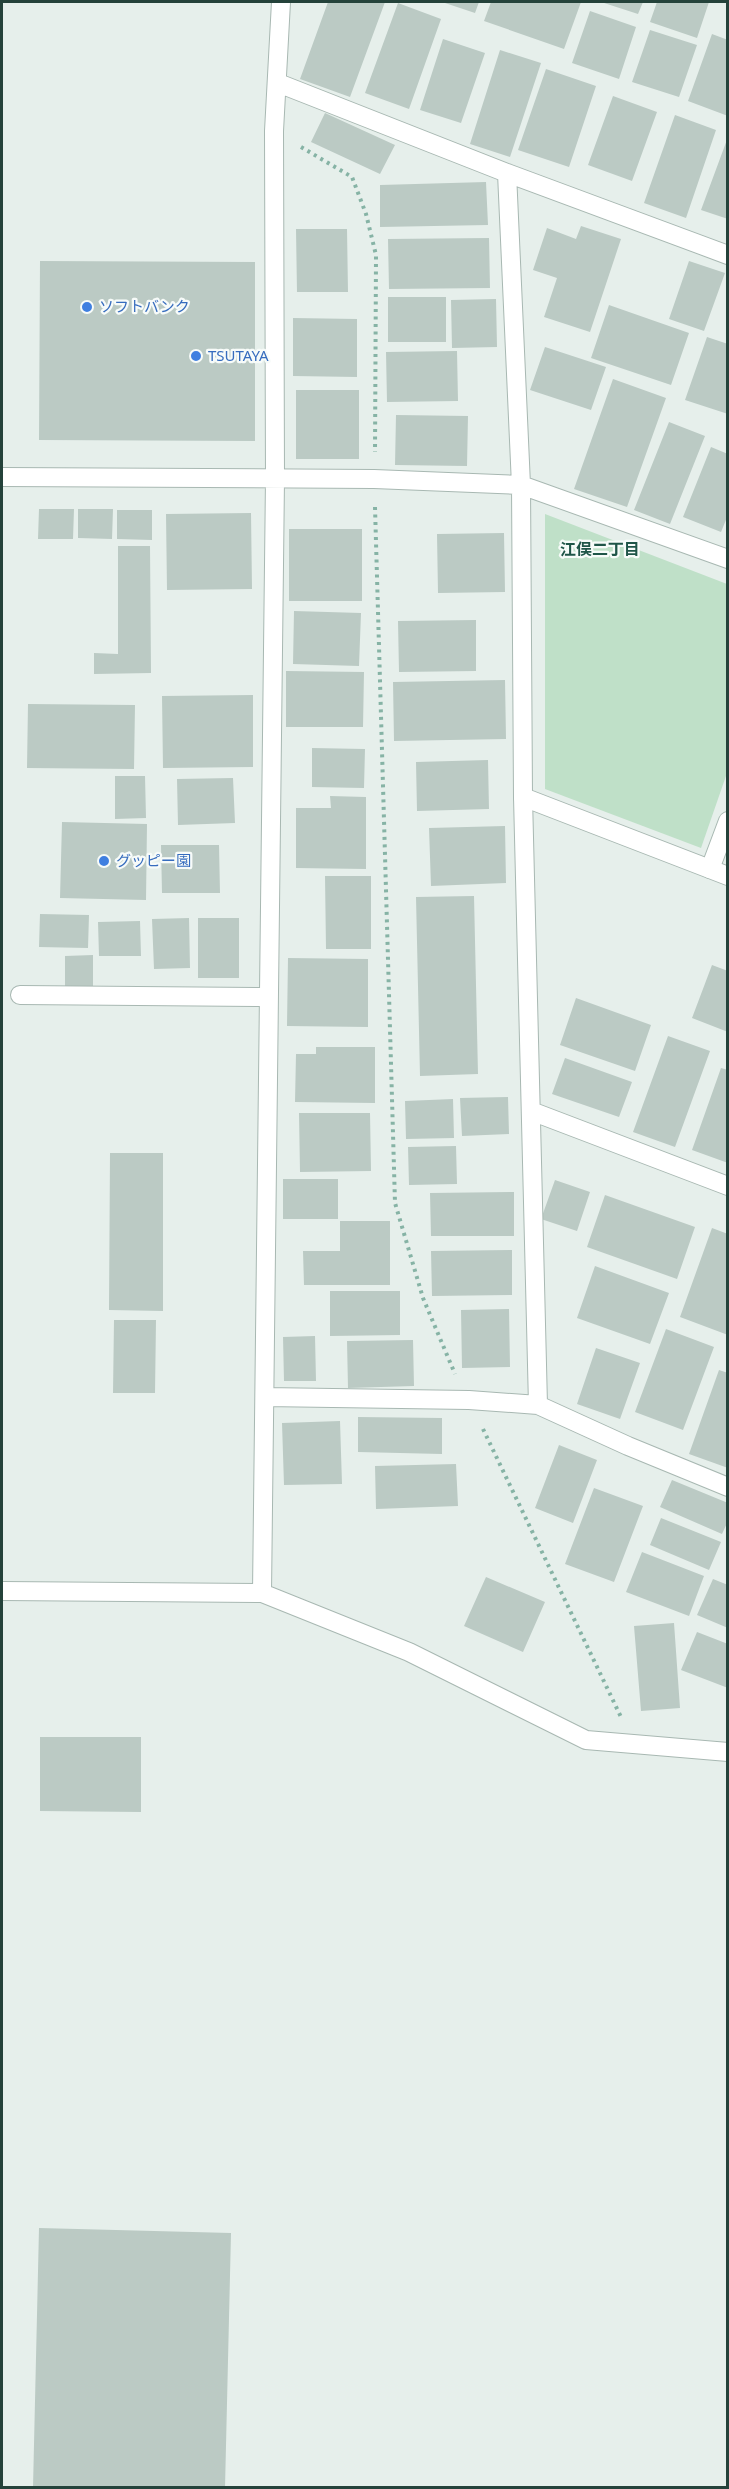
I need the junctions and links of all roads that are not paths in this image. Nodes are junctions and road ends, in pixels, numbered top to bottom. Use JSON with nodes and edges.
{"nodes":[{"id":1,"x":281,"y":2,"type":"edge"},
{"id":2,"x":278,"y":83,"type":"junction"},
{"id":3,"x":507,"y":173,"type":"junction"},
{"id":4,"x":728,"y":255,"type":"edge"},
{"id":5,"x":2,"y":477,"type":"edge"},
{"id":6,"x":275,"y":479,"type":"junction"},
{"id":7,"x":521,"y":485,"type":"junction"},
{"id":8,"x":728,"y":559,"type":"edge"},
{"id":9,"x":523,"y":797,"type":"junction"},
{"id":10,"x":728,"y":821,"type":"edge"},
{"id":11,"x":710,"y":869,"type":"junction"},
{"id":12,"x":728,"y":876,"type":"edge"},
{"id":13,"x":20,"y":996,"type":"dead end"},
{"id":14,"x":269,"y":997,"type":"junction"},
{"id":15,"x":531,"y":1111,"type":"junction"},
{"id":16,"x":728,"y":1186,"type":"edge"},
{"id":17,"x":265,"y":1397,"type":"junction"},
{"id":18,"x":538,"y":1405,"type":"junction"},
{"id":19,"x":728,"y":1487,"type":"edge"},
{"id":20,"x":2,"y":1591,"type":"edge"},
{"id":21,"x":262,"y":1593,"type":"junction"},
{"id":22,"x":728,"y":1752,"type":"edge"}],
"edges":[{"from":1,"to":2,"type":"street"},
{"from":2,"to":3,"type":"street"},
{"from":2,"to":6,"type":"street"},
{"from":3,"to":4,"type":"street"},
{"from":3,"to":7,"type":"street"},
{"from":5,"to":6,"type":"street"},
{"from":6,"to":7,"type":"street"},
{"from":6,"to":14,"type":"street"},
{"from":7,"to":8,"type":"street"},
{"from":7,"to":9,"type":"street"},
{"from":9,"to":11,"type":"street"},
{"from":9,"to":15,"type":"street"},
{"from":10,"to":11,"type":"street"},
{"from":11,"to":12,"type":"street"},
{"from":13,"to":14,"type":"street"},
{"from":14,"to":17,"type":"street"},
{"from":15,"to":16,"type":"street"},
{"from":15,"to":18,"type":"street"},
{"from":17,"to":18,"type":"street"},
{"from":17,"to":21,"type":"street"},
{"from":18,"to":19,"type":"street"},
{"from":20,"to":21,"type":"street"},
{"from":21,"to":22,"type":"street"}]}
